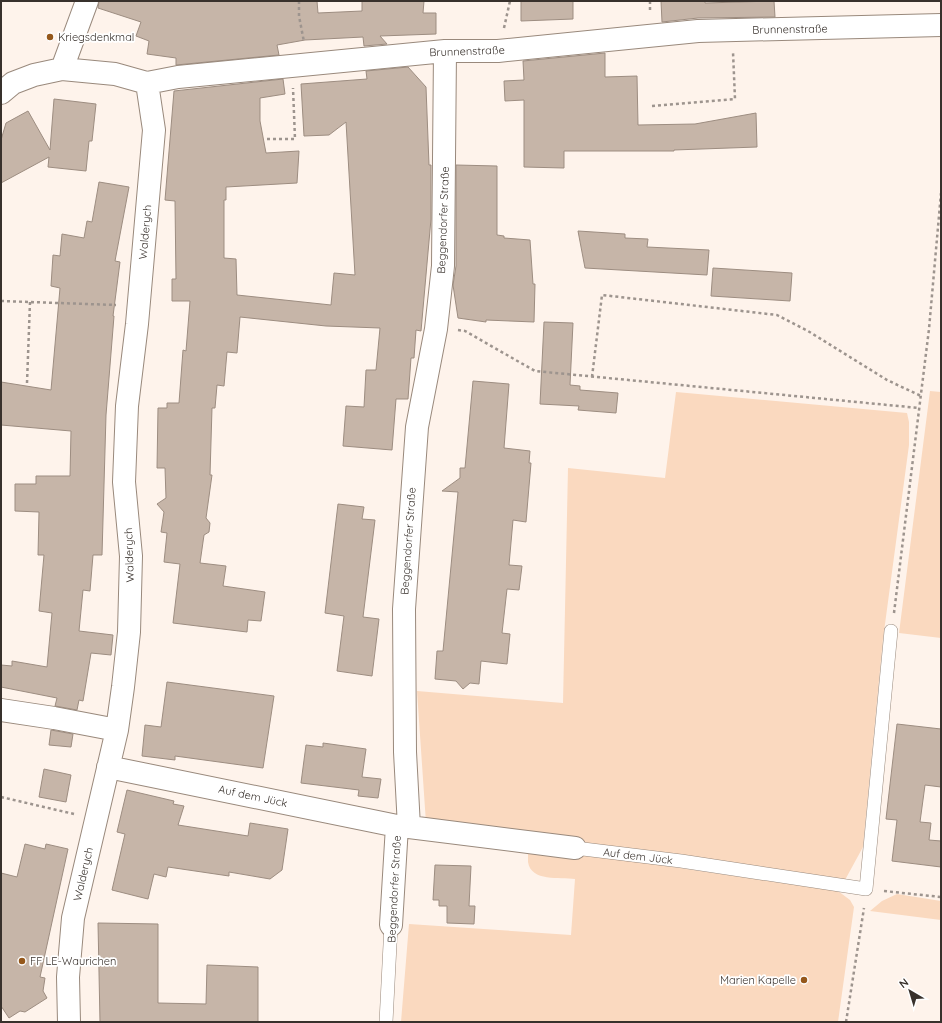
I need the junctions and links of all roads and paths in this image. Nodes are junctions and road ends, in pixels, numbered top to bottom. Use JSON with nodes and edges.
{"nodes":[{"id":1,"x":87,"y":1,"type":"edge"},
{"id":2,"x":299,"y":1,"type":"edge"},
{"id":3,"x":941,"y":25,"type":"edge"},
{"id":4,"x":732,"y":30,"type":"junction"},
{"id":5,"x":445,"y":51,"type":"junction"},
{"id":6,"x":299,"y":65,"type":"junction"},
{"id":7,"x":62,"y":69,"type":"junction"},
{"id":8,"x":147,"y":83,"type":"junction"},
{"id":9,"x":1,"y":92,"type":"edge"},
{"id":10,"x":652,"y":106,"type":"dead end"},
{"id":11,"x":267,"y":139,"type":"dead end"},
{"id":12,"x":941,"y":193,"type":"edge"},
{"id":13,"x":1,"y":301,"type":"edge"},
{"id":14,"x":30,"y":302,"type":"junction"},
{"id":15,"x":138,"y":306,"type":"junction"},
{"id":16,"x":436,"y":329,"type":"junction"},
{"id":17,"x":592,"y":377,"type":"junction"},
{"id":18,"x":27,"y":383,"type":"dead end"},
{"id":19,"x":921,"y":396,"type":"junction"},
{"id":20,"x":919,"y":408,"type":"junction"},
{"id":21,"x":892,"y":631,"type":"joint"},
{"id":22,"x":1,"y":710,"type":"edge"},
{"id":23,"x":117,"y":730,"type":"junction"},
{"id":24,"x":108,"y":767,"type":"junction"},
{"id":25,"x":1,"y":797,"type":"edge"},
{"id":26,"x":95,"y":820,"type":"junction"},
{"id":27,"x":403,"y":827,"type":"junction"},
{"id":28,"x":575,"y":848,"type":"joint"},
{"id":29,"x":866,"y":889,"type":"junction"},
{"id":30,"x":941,"y":897,"type":"edge"},
{"id":31,"x":391,"y":925,"type":"joint"},
{"id":32,"x":69,"y":1022,"type":"edge"},
{"id":33,"x":386,"y":1022,"type":"edge"},
{"id":34,"x":846,"y":1022,"type":"edge"}],
"edges":[{"from":1,"to":7,"type":"street"},
{"from":2,"to":6,"type":"path"},
{"from":3,"to":4,"type":"street","name":"Brunnenstraße"},
{"from":4,"to":5,"type":"street","name":"Brunnenstraße"},
{"from":4,"to":10,"type":"path"},
{"from":5,"to":6,"type":"street","name":"Brunnenstraße"},
{"from":5,"to":16,"type":"street","name":"Beggendorfer Straße"},
{"from":6,"to":8,"type":"street","name":"Brunnenstraße"},
{"from":6,"to":11,"type":"path"},
{"from":7,"to":8,"type":"street","name":"Brunnenstraße"},
{"from":7,"to":9,"type":"street","name":"Brunnenstraße"},
{"from":8,"to":15,"type":"street","name":"Walderych"},
{"from":12,"to":19,"type":"path"},
{"from":13,"to":14,"type":"path"},
{"from":14,"to":15,"type":"path"},
{"from":14,"to":18,"type":"path"},
{"from":15,"to":23,"type":"street","name":"Walderych"},
{"from":16,"to":17,"type":"path"},
{"from":16,"to":27,"type":"street","name":"Beggendorfer Straße"},
{"from":17,"to":19,"type":"path"},
{"from":17,"to":20,"type":"path"},
{"from":19,"to":20,"type":"path"},
{"from":20,"to":21,"type":"path"},
{"from":21,"to":29,"type":"lane"},
{"from":22,"to":23,"type":"street"},
{"from":23,"to":24,"type":"street","name":"Walderych"},
{"from":24,"to":26,"type":"street","name":"Walderych"},
{"from":24,"to":27,"type":"street","name":"Auf dem Jück"},
{"from":25,"to":26,"type":"path"},
{"from":26,"to":32,"type":"street","name":"Walderych"},
{"from":27,"to":28,"type":"street","name":"Auf dem Jück"},
{"from":27,"to":31,"type":"street","name":"Beggendorfer Straße"},
{"from":28,"to":29,"type":"lane","name":"Auf dem Jück"},
{"from":29,"to":30,"type":"path"},
{"from":29,"to":34,"type":"path"},
{"from":31,"to":33,"type":"lane","name":"Beggendorfer Straße"}]}
